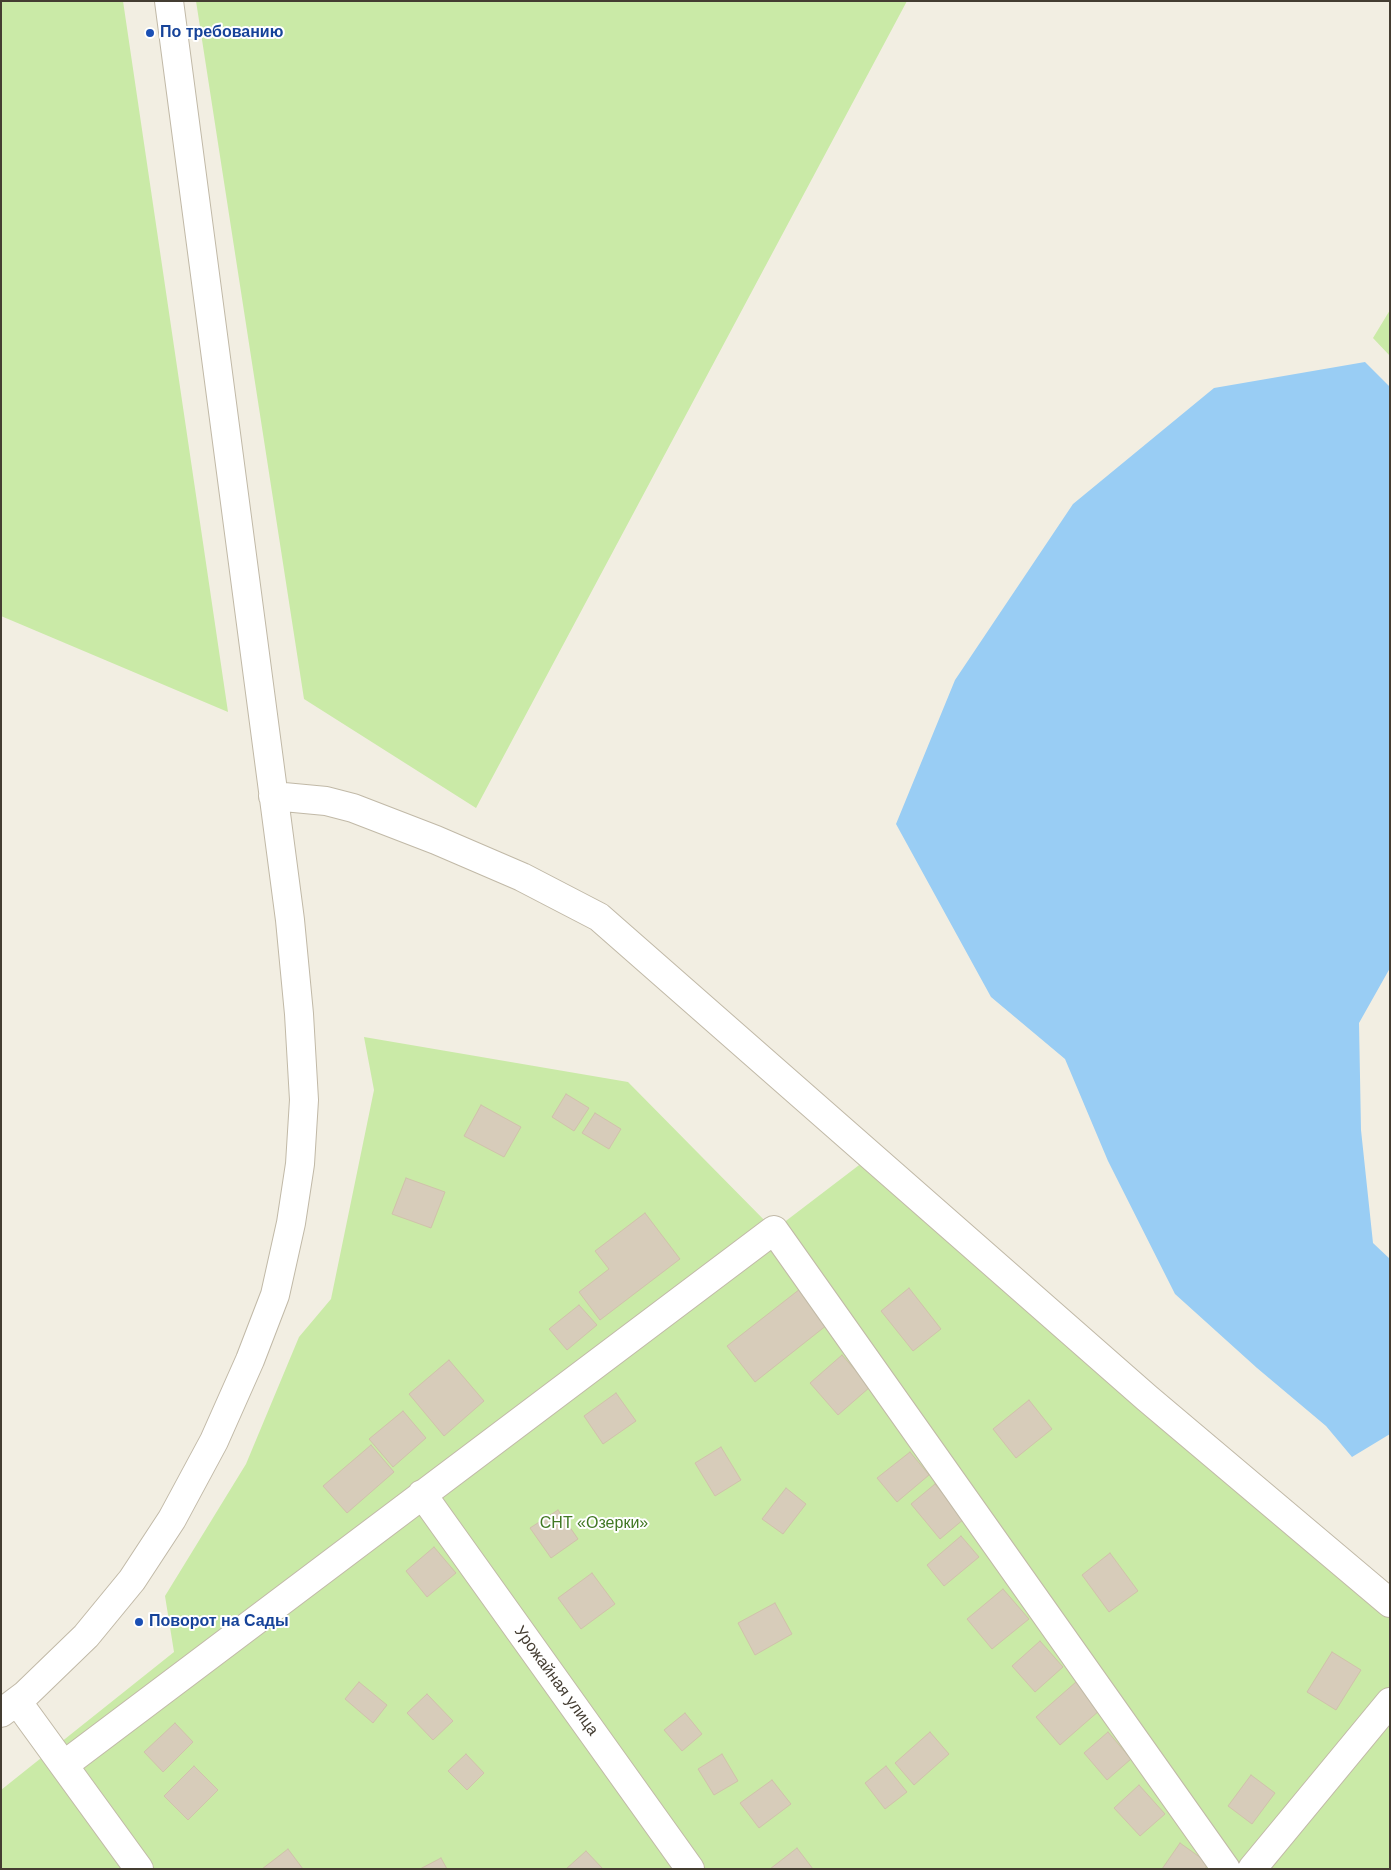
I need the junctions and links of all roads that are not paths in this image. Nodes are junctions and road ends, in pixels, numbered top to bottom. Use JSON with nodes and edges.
{"nodes":[{"id":1,"x":169,"y":1,"type":"edge"},
{"id":2,"x":273,"y":796,"type":"junction"},
{"id":3,"x":422,"y":1494,"type":"junction"},
{"id":4,"x":1390,"y":1603,"type":"edge"},
{"id":5,"x":1390,"y":1702,"type":"edge"},
{"id":6,"x":9,"y":1707,"type":"edge"},
{"id":7,"x":64,"y":1765,"type":"junction"},
{"id":8,"x":139,"y":1869,"type":"edge"},
{"id":9,"x":690,"y":1869,"type":"edge"},
{"id":10,"x":1226,"y":1869,"type":"edge"},
{"id":11,"x":1252,"y":1869,"type":"edge"}],
"edges":[{"from":1,"to":2,"type":"street"},
{"from":2,"to":4,"type":"street"},
{"from":2,"to":6,"type":"street"},
{"from":3,"to":7,"type":"street"},
{"from":3,"to":9,"type":"street","name":"Урожайная улица"},
{"from":3,"to":10,"type":"street"},
{"from":5,"to":11,"type":"street"},
{"from":6,"to":7,"type":"street"},
{"from":7,"to":8,"type":"street"}]}
